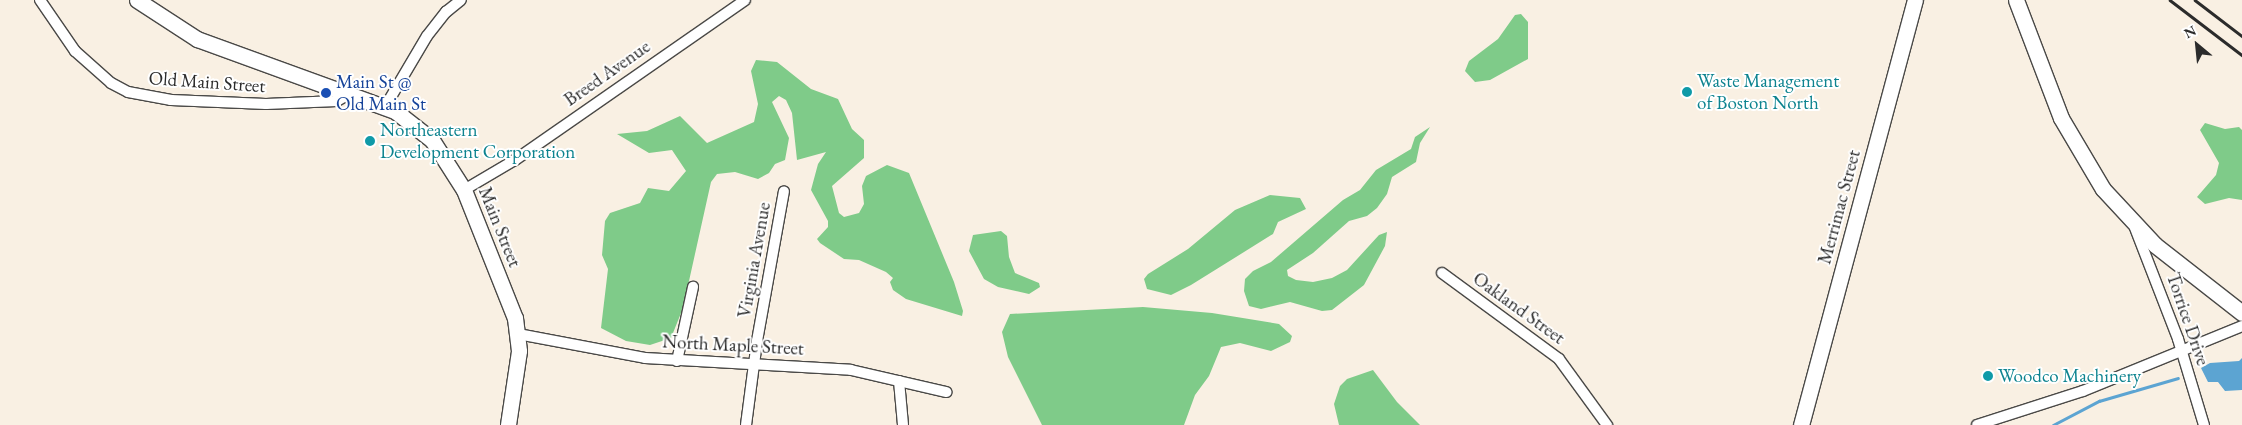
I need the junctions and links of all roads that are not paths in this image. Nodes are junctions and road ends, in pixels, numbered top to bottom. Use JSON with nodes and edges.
{"nodes":[{"id":1,"x":40,"y":0,"type":"edge"},
{"id":2,"x":137,"y":0,"type":"edge"},
{"id":3,"x":462,"y":0,"type":"edge"},
{"id":4,"x":745,"y":0,"type":"edge"},
{"id":5,"x":1914,"y":0,"type":"edge"},
{"id":6,"x":2016,"y":0,"type":"edge"},
{"id":7,"x":351,"y":93,"type":"junction"},
{"id":8,"x":385,"y":107,"type":"junction"},
{"id":9,"x":464,"y":190,"type":"junction"},
{"id":10,"x":784,"y":191,"type":"dead end"},
{"id":11,"x":2134,"y":226,"type":"junction"},
{"id":12,"x":1442,"y":273,"type":"dead end"},
{"id":13,"x":693,"y":287,"type":"dead end"},
{"id":14,"x":2242,"y":313,"type":"edge"},
{"id":15,"x":2242,"y":326,"type":"edge"},
{"id":16,"x":518,"y":334,"type":"junction"},
{"id":17,"x":2182,"y":350,"type":"junction"},
{"id":18,"x":678,"y":361,"type":"junction"},
{"id":19,"x":753,"y":363,"type":"junction"},
{"id":20,"x":899,"y":381,"type":"junction"},
{"id":21,"x":946,"y":392,"type":"dead end"},
{"id":22,"x":508,"y":425,"type":"edge"},
{"id":23,"x":746,"y":425,"type":"edge"},
{"id":24,"x":903,"y":425,"type":"edge"},
{"id":25,"x":1607,"y":425,"type":"edge"},
{"id":26,"x":1801,"y":425,"type":"edge"},
{"id":27,"x":1976,"y":425,"type":"edge"},
{"id":28,"x":2204,"y":425,"type":"edge"}],
"edges":[{"from":1,"to":7,"type":"street","name":"Old Main Street"},
{"from":2,"to":7,"type":"main road","name":"Main Street"},
{"from":3,"to":8,"type":"street"},
{"from":4,"to":9,"type":"street","name":"Breed Avenue"},
{"from":5,"to":26,"type":"main road","name":"Merrimac Street"},
{"from":6,"to":11,"type":"main road"},
{"from":7,"to":8,"type":"main road","name":"Main Street"},
{"from":8,"to":9,"type":"main road","name":"Main Street"},
{"from":9,"to":16,"type":"main road","name":"Main Street"},
{"from":10,"to":19,"type":"street","name":"Virginia Avenue"},
{"from":11,"to":14,"type":"main road"},
{"from":11,"to":17,"type":"street","name":"Torrice Drive"},
{"from":12,"to":25,"type":"street","name":"Oakland Street"},
{"from":13,"to":18,"type":"street"},
{"from":15,"to":17,"type":"street"},
{"from":16,"to":18,"type":"street","name":"North Maple Street"},
{"from":16,"to":22,"type":"main road","name":"Main Street"},
{"from":17,"to":27,"type":"street"},
{"from":17,"to":28,"type":"street","name":"Torrice Drive"},
{"from":18,"to":19,"type":"street","name":"North Maple Street"},
{"from":19,"to":20,"type":"street","name":"North Maple Street"},
{"from":19,"to":23,"type":"street","name":"Virginia Avenue"},
{"from":20,"to":21,"type":"street","name":"North Maple Street"},
{"from":20,"to":24,"type":"street"}]}
